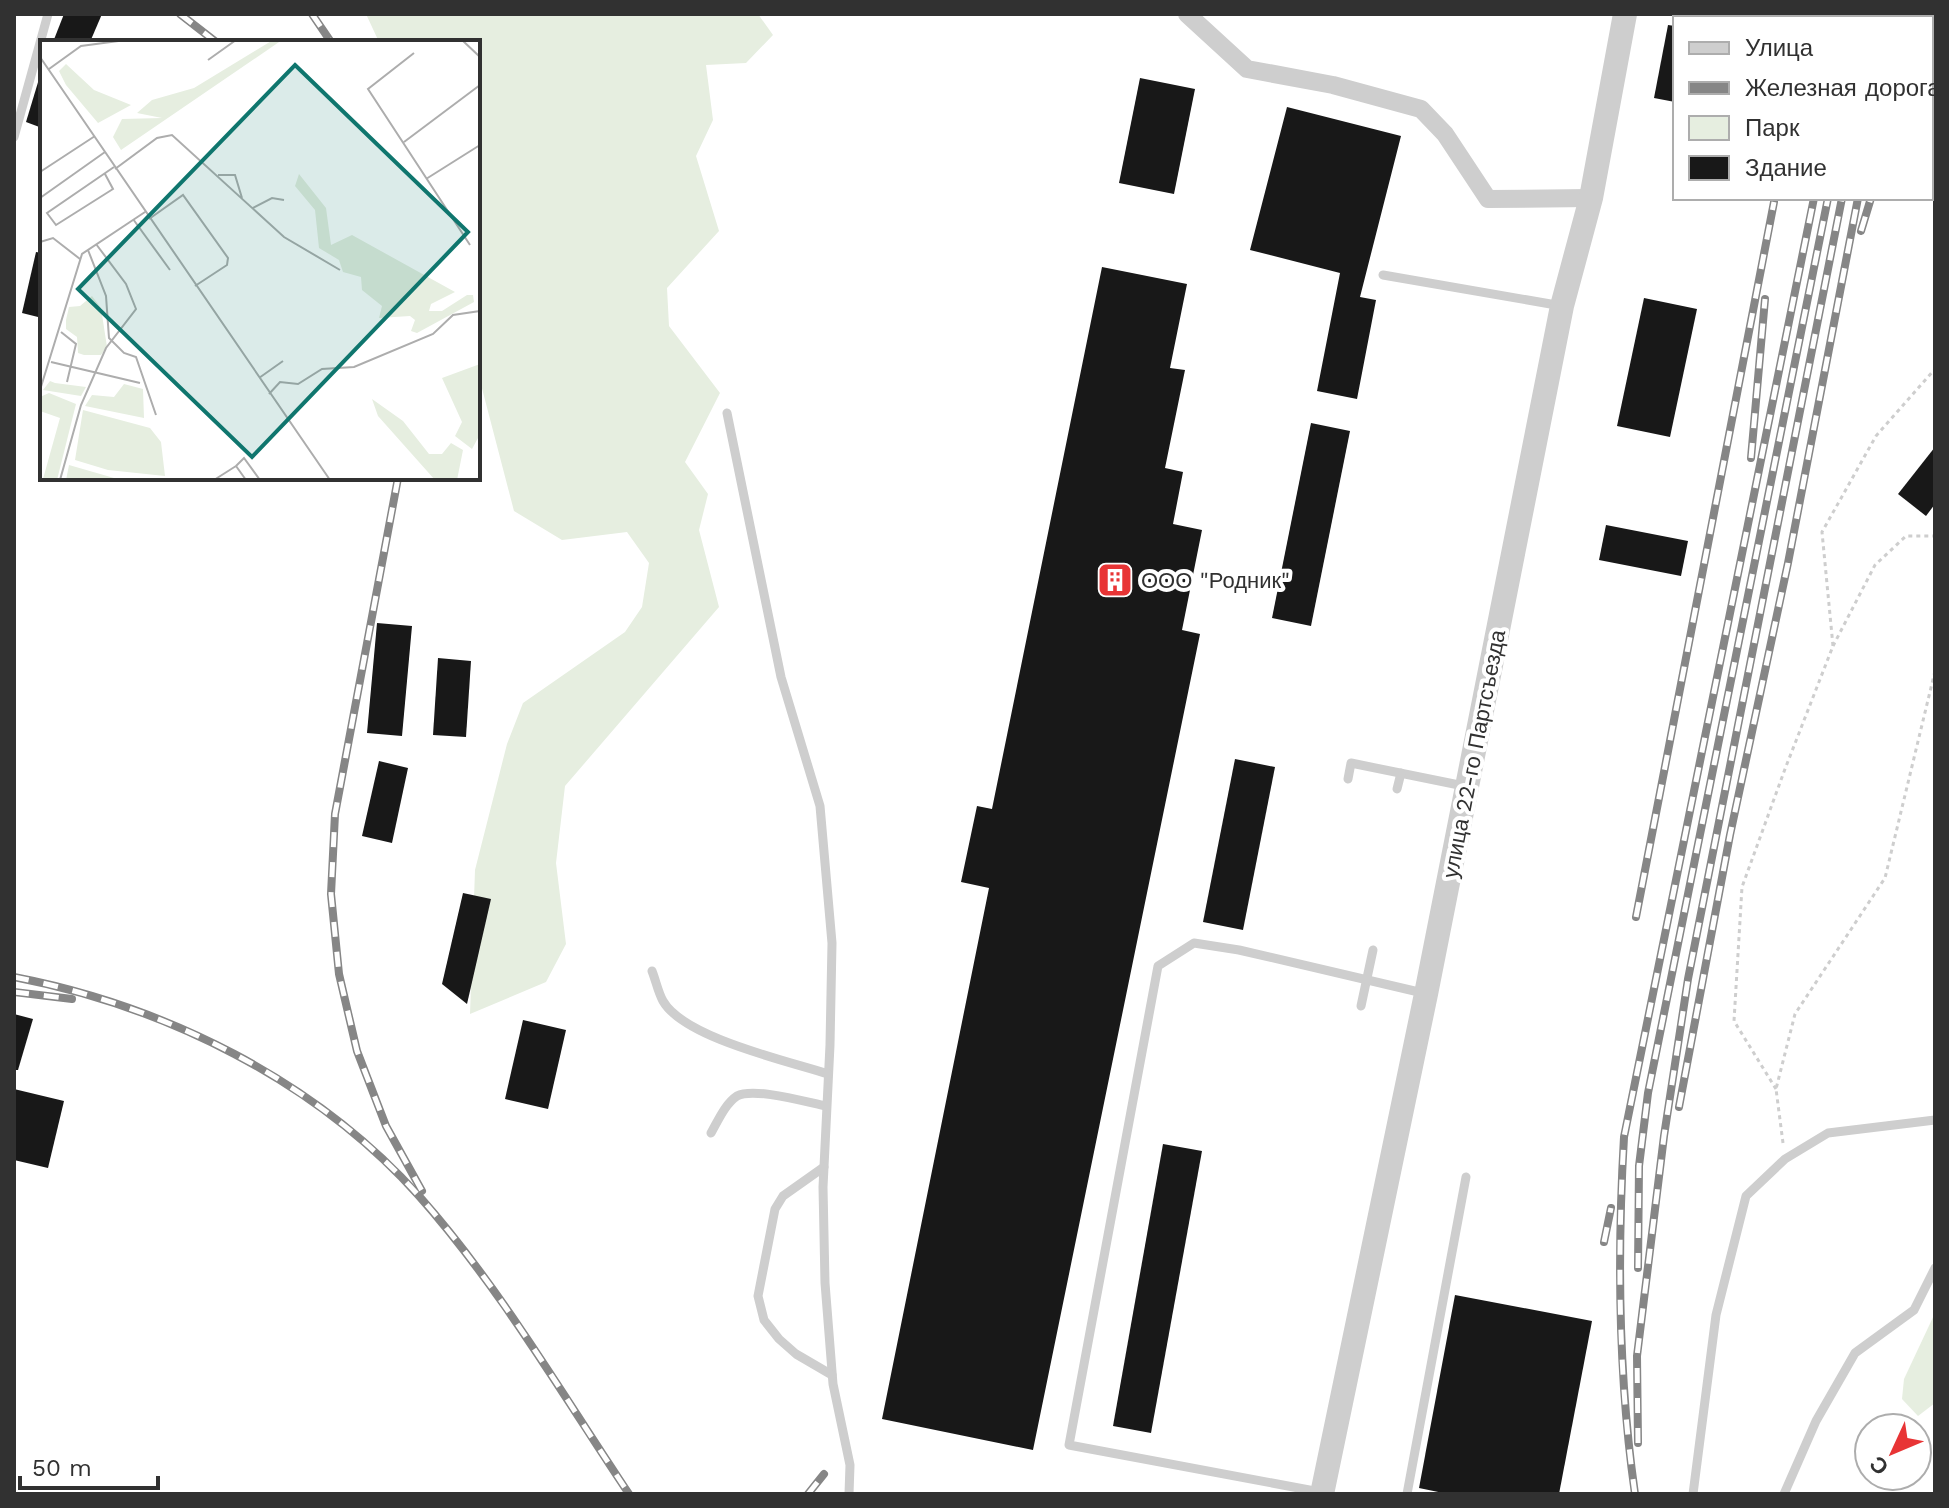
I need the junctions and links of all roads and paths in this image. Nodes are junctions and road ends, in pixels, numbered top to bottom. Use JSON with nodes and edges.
{"nodes":[{"id":1,"x":48,"y":14,"type":"edge"},
{"id":2,"x":1187,"y":14,"type":"edge"},
{"id":3,"x":1625,"y":14,"type":"edge"},
{"id":4,"x":41,"y":40,"type":"edge"},
{"id":5,"x":40,"y":43,"type":"edge"},
{"id":6,"x":14,"y":137,"type":"edge"},
{"id":7,"x":1591,"y":198,"type":"junction"},
{"id":8,"x":1383,"y":275,"type":"dead end"},
{"id":9,"x":1562,"y":306,"type":"junction"},
{"id":10,"x":1935,"y":369,"type":"edge"},
{"id":11,"x":727,"y":413,"type":"dead end"},
{"id":12,"x":1935,"y":536,"type":"edge"},
{"id":13,"x":1833,"y":646,"type":"junction"},
{"id":14,"x":1935,"y":671,"type":"edge"},
{"id":15,"x":1401,"y":773,"type":"junction"},
{"id":16,"x":1348,"y":779,"type":"dead end"},
{"id":17,"x":1468,"y":787,"type":"junction"},
{"id":18,"x":1397,"y":789,"type":"dead end"},
{"id":19,"x":1373,"y":950,"type":"dead end"},
{"id":20,"x":652,"y":971,"type":"dead end"},
{"id":21,"x":1368,"y":980,"type":"junction"},
{"id":22,"x":1426,"y":994,"type":"junction"},
{"id":23,"x":1361,"y":1006,"type":"dead end"},
{"id":24,"x":828,"y":1074,"type":"junction"},
{"id":25,"x":1776,"y":1089,"type":"junction"},
{"id":26,"x":826,"y":1106,"type":"junction"},
{"id":27,"x":1935,"y":1120,"type":"edge"},
{"id":28,"x":711,"y":1133,"type":"dead end"},
{"id":29,"x":1785,"y":1159,"type":"junction"},
{"id":30,"x":824,"y":1167,"type":"junction"},
{"id":31,"x":1466,"y":1177,"type":"dead end"},
{"id":32,"x":1935,"y":1268,"type":"edge"},
{"id":33,"x":832,"y":1375,"type":"junction"},
{"id":34,"x":1322,"y":1493,"type":"edge"},
{"id":35,"x":849,"y":1494,"type":"edge"},
{"id":36,"x":1407,"y":1494,"type":"edge"},
{"id":37,"x":1693,"y":1494,"type":"edge"},
{"id":38,"x":1784,"y":1494,"type":"edge"}],
"edges":[{"from":1,"to":4,"type":"lane"},
{"from":2,"to":7,"type":"street"},
{"from":3,"to":7,"type":"street","name":"улица 22-го Партсъезда"},
{"from":5,"to":6,"type":"lane"},
{"from":7,"to":9,"type":"street","name":"улица 22-го Партсъезда"},
{"from":8,"to":9,"type":"lane"},
{"from":9,"to":17,"type":"street","name":"улица 22-го Партсъезда"},
{"from":10,"to":13,"type":"path"},
{"from":11,"to":24,"type":"lane"},
{"from":12,"to":13,"type":"path"},
{"from":13,"to":25,"type":"path"},
{"from":14,"to":25,"type":"path"},
{"from":15,"to":16,"type":"lane"},
{"from":15,"to":17,"type":"lane"},
{"from":15,"to":18,"type":"lane"},
{"from":17,"to":22,"type":"street","name":"улица 22-го Партсъезда"},
{"from":19,"to":21,"type":"lane"},
{"from":20,"to":24,"type":"lane"},
{"from":21,"to":22,"type":"lane"},
{"from":21,"to":23,"type":"lane"},
{"from":21,"to":34,"type":"lane"},
{"from":22,"to":34,"type":"street","name":"улица 22-го Партсъезда"},
{"from":24,"to":26,"type":"lane"},
{"from":25,"to":29,"type":"path"},
{"from":26,"to":28,"type":"lane"},
{"from":26,"to":30,"type":"lane"},
{"from":27,"to":29,"type":"lane"},
{"from":29,"to":37,"type":"lane"},
{"from":30,"to":33,"type":"lane"},
{"from":30,"to":33,"type":"lane"},
{"from":31,"to":36,"type":"lane"},
{"from":32,"to":38,"type":"lane"},
{"from":33,"to":35,"type":"lane"}]}
